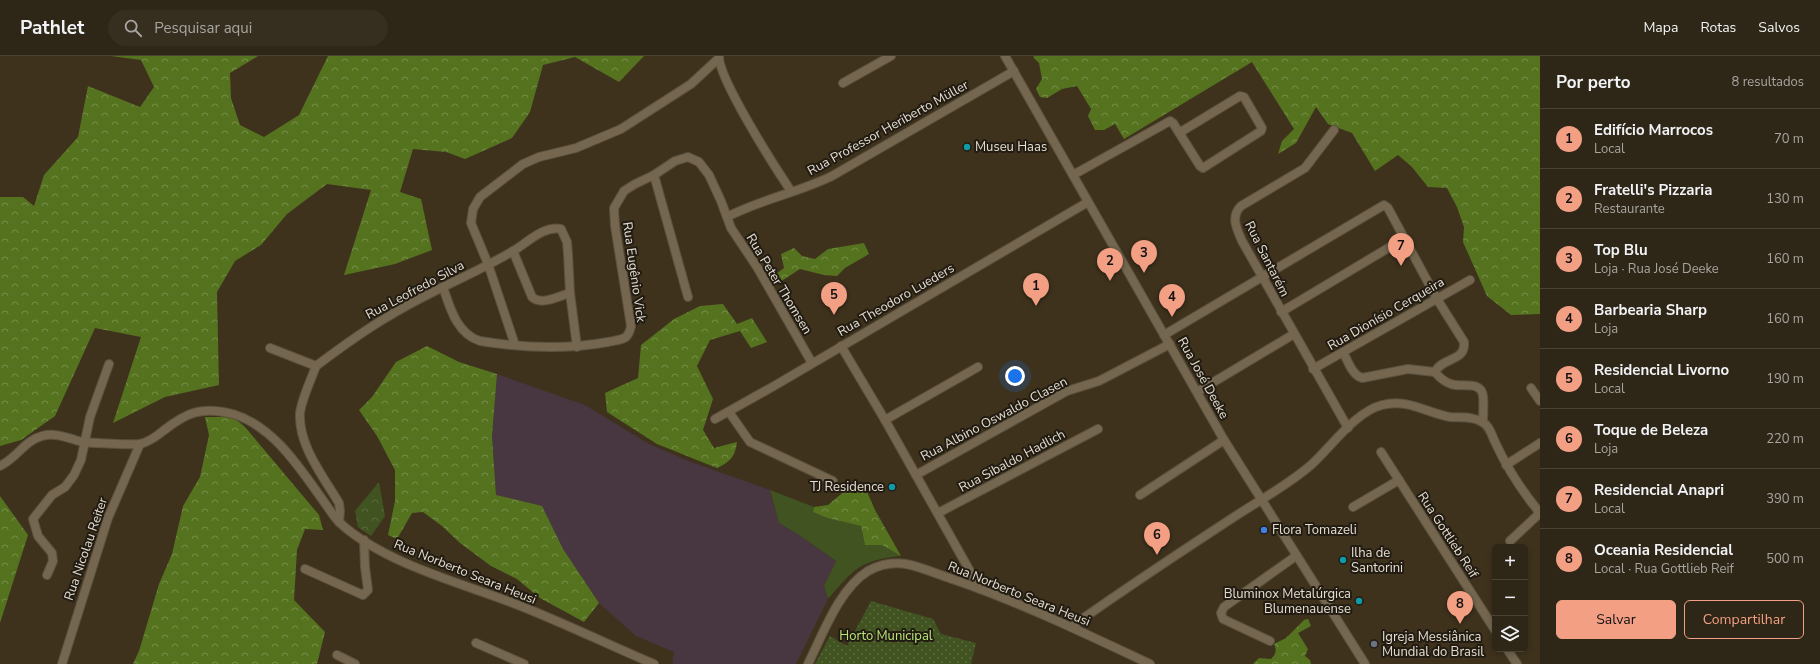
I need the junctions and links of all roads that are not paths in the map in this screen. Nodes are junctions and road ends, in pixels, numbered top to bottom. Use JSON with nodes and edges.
{"nodes":[{"id":1,"x":891,"y":56,"type":"edge"},
{"id":2,"x":1005,"y":56,"type":"edge"},
{"id":3,"x":719,"y":57,"type":"edge"},
{"id":4,"x":1014,"y":72,"type":"junction"},
{"id":5,"x":843,"y":83,"type":"dead end"},
{"id":6,"x":1334,"y":130,"type":"dead end"},
{"id":7,"x":1179,"y":132,"type":"junction"},
{"id":8,"x":654,"y":175,"type":"junction"},
{"id":9,"x":1073,"y":175,"type":"junction"},
{"id":10,"x":791,"y":191,"type":"junction"},
{"id":11,"x":1088,"y":202,"type":"junction"},
{"id":12,"x":727,"y":217,"type":"junction"},
{"id":13,"x":1405,"y":238,"type":"junction"},
{"id":14,"x":513,"y":251,"type":"junction"},
{"id":15,"x":488,"y":264,"type":"junction"},
{"id":16,"x":1262,"y":277,"type":"junction"},
{"id":17,"x":1470,"y":280,"type":"dead end"},
{"id":18,"x":443,"y":287,"type":"junction"},
{"id":19,"x":570,"y":293,"type":"junction"},
{"id":20,"x":688,"y":297,"type":"dead end"},
{"id":21,"x":1437,"y":298,"type":"junction"},
{"id":22,"x":1281,"y":312,"type":"junction"},
{"id":23,"x":1294,"y":334,"type":"junction"},
{"id":24,"x":1164,"y":335,"type":"junction"},
{"id":25,"x":1170,"y":344,"type":"junction"},
{"id":26,"x":516,"y":345,"type":"junction"},
{"id":27,"x":577,"y":346,"type":"junction"},
{"id":28,"x":841,"y":346,"type":"junction"},
{"id":29,"x":270,"y":348,"type":"dead end"},
{"id":30,"x":1343,"y":352,"type":"junction"},
{"id":31,"x":812,"y":362,"type":"junction"},
{"id":32,"x":109,"y":364,"type":"dead end"},
{"id":33,"x":316,"y":366,"type":"junction"},
{"id":34,"x":978,"y":367,"type":"dead end"},
{"id":35,"x":1313,"y":369,"type":"junction"},
{"id":36,"x":1436,"y":372,"type":"junction"},
{"id":37,"x":1531,"y":388,"type":"dead end"},
{"id":38,"x":1197,"y":392,"type":"junction"},
{"id":39,"x":1540,"y":401,"type":"edge"},
{"id":40,"x":729,"y":412,"type":"junction"},
{"id":41,"x":715,"y":419,"type":"dead end"},
{"id":42,"x":885,"y":420,"type":"junction"},
{"id":43,"x":1483,"y":422,"type":"junction"},
{"id":44,"x":1348,"y":428,"type":"junction"},
{"id":45,"x":1098,"y":429,"type":"dead end"},
{"id":46,"x":1224,"y":440,"type":"junction"},
{"id":47,"x":85,"y":442,"type":"junction"},
{"id":48,"x":1540,"y":443,"type":"edge"},
{"id":49,"x":140,"y":444,"type":"junction"},
{"id":50,"x":1381,"y":452,"type":"dead end"},
{"id":51,"x":1506,"y":465,"type":"junction"},
{"id":52,"x":0,"y":466,"type":"edge"},
{"id":53,"x":916,"y":475,"type":"junction"},
{"id":54,"x":1399,"y":480,"type":"junction"},
{"id":55,"x":833,"y":481,"type":"dead end"},
{"id":56,"x":1140,"y":495,"type":"dead end"},
{"id":57,"x":1261,"y":500,"type":"junction"},
{"id":58,"x":1353,"y":507,"type":"dead end"},
{"id":59,"x":938,"y":513,"type":"junction"},
{"id":60,"x":1540,"y":513,"type":"edge"},
{"id":61,"x":339,"y":522,"type":"junction"},
{"id":62,"x":364,"y":540,"type":"junction"},
{"id":63,"x":1510,"y":541,"type":"dead end"},
{"id":64,"x":1296,"y":556,"type":"junction"},
{"id":65,"x":304,"y":569,"type":"dead end"},
{"id":66,"x":47,"y":575,"type":"dead end"},
{"id":67,"x":980,"y":589,"type":"junction"},
{"id":68,"x":1492,"y":625,"type":"edge"},
{"id":69,"x":1071,"y":627,"type":"junction"},
{"id":70,"x":1270,"y":642,"type":"dead end"},
{"id":71,"x":476,"y":643,"type":"dead end"},
{"id":72,"x":1509,"y":652,"type":"edge"},
{"id":73,"x":337,"y":655,"type":"dead end"},
{"id":74,"x":62,"y":664,"type":"edge"},
{"id":75,"x":355,"y":664,"type":"edge"},
{"id":76,"x":524,"y":664,"type":"edge"},
{"id":77,"x":654,"y":664,"type":"edge"},
{"id":78,"x":808,"y":664,"type":"edge"},
{"id":79,"x":1150,"y":664,"type":"edge"},
{"id":80,"x":1365,"y":664,"type":"edge"},
{"id":81,"x":1517,"y":664,"type":"edge"}],
"edges":[{"from":1,"to":5,"type":"street"},
{"from":2,"to":4,"type":"street","name":"Rua José Deeke"},
{"from":3,"to":10,"type":"street"},
{"from":3,"to":15,"type":"street"},
{"from":4,"to":9,"type":"street","name":"Rua José Deeke"},
{"from":4,"to":10,"type":"street","name":"Rua Professor Heriberto Müller"},
{"from":6,"to":16,"type":"street","name":"Rua Santarém"},
{"from":7,"to":7,"type":"street"},
{"from":7,"to":9,"type":"street"},
{"from":8,"to":12,"type":"street","name":"Rua Eugênio Vick"},
{"from":8,"to":20,"type":"street"},
{"from":8,"to":27,"type":"street","name":"Rua Eugênio Vick"},
{"from":9,"to":11,"type":"street","name":"Rua José Deeke"},
{"from":10,"to":12,"type":"street","name":"Rua Professor Heriberto Müller"},
{"from":11,"to":24,"type":"street","name":"Rua José Deeke"},
{"from":11,"to":28,"type":"street","name":"Rua Theodoro Lueders"},
{"from":12,"to":31,"type":"street","name":"Rua Peter Thomsen"},
{"from":13,"to":16,"type":"street"},
{"from":13,"to":21,"type":"street"},
{"from":13,"to":22,"type":"street"},
{"from":14,"to":15,"type":"street","name":"Rua Leofredo Silva"},
{"from":14,"to":19,"type":"street"},
{"from":14,"to":19,"type":"street","name":"Rua Leofredo Silva"},
{"from":15,"to":18,"type":"street","name":"Rua Leofredo Silva"},
{"from":15,"to":26,"type":"street"},
{"from":16,"to":22,"type":"street","name":"Rua Santarém"},
{"from":16,"to":24,"type":"street"},
{"from":17,"to":21,"type":"street","name":"Rua Dionísio Cerqueira"},
{"from":18,"to":26,"type":"street","name":"Rua Eugênio Vick"},
{"from":18,"to":33,"type":"street","name":"Rua Leofredo Silva"},
{"from":19,"to":27,"type":"street"},
{"from":21,"to":30,"type":"street","name":"Rua Dionísio Cerqueira"},
{"from":21,"to":36,"type":"street"},
{"from":22,"to":23,"type":"street","name":"Rua Santarém"},
{"from":23,"to":35,"type":"street","name":"Rua Santarém"},
{"from":23,"to":38,"type":"street"},
{"from":24,"to":25,"type":"street","name":"Rua José Deeke"},
{"from":25,"to":38,"type":"street","name":"Rua José Deeke"},
{"from":25,"to":53,"type":"street","name":"Rua Albino Oswaldo Clasen"},
{"from":26,"to":27,"type":"street","name":"Rua Eugênio Vick"},
{"from":28,"to":31,"type":"street","name":"Rua Theodoro Lueders"},
{"from":28,"to":42,"type":"street"},
{"from":29,"to":33,"type":"street"},
{"from":30,"to":35,"type":"street","name":"Rua Dionísio Cerqueira"},
{"from":30,"to":36,"type":"street"},
{"from":31,"to":40,"type":"street","name":"Rua Theodoro Lueders"},
{"from":32,"to":47,"type":"street"},
{"from":33,"to":61,"type":"street"},
{"from":34,"to":42,"type":"street"},
{"from":35,"to":44,"type":"street","name":"Rua Santarém"},
{"from":36,"to":43,"type":"street"},
{"from":37,"to":39,"type":"street"},
{"from":38,"to":46,"type":"street","name":"Rua José Deeke"},
{"from":40,"to":41,"type":"street","name":"Rua Theodoro Lueders"},
{"from":40,"to":55,"type":"street"},
{"from":42,"to":53,"type":"street"},
{"from":43,"to":44,"type":"street"},
{"from":43,"to":51,"type":"street"},
{"from":44,"to":57,"type":"street"},
{"from":45,"to":59,"type":"street","name":"Rua Sibaldo Hadlich"},
{"from":46,"to":56,"type":"street"},
{"from":46,"to":57,"type":"street","name":"Rua José Deeke"},
{"from":47,"to":49,"type":"street","name":"Rua Norberto Seara Heusi"},
{"from":47,"to":52,"type":"street","name":"Rua Norberto Seara Heusi"},
{"from":47,"to":66,"type":"street"},
{"from":48,"to":51,"type":"street"},
{"from":49,"to":61,"type":"street","name":"Rua Norberto Seara Heusi"},
{"from":49,"to":74,"type":"street","name":"Rua Nicolau Reiter"},
{"from":50,"to":54,"type":"street","name":"Rua Gottlieb Reif"},
{"from":51,"to":60,"type":"street"},
{"from":53,"to":59,"type":"street"},
{"from":54,"to":58,"type":"street"},
{"from":54,"to":68,"type":"street","name":"Rua Gottlieb Reif"},
{"from":57,"to":64,"type":"street","name":"Rua José Deeke"},
{"from":57,"to":69,"type":"street"},
{"from":59,"to":67,"type":"street"},
{"from":60,"to":63,"type":"street"},
{"from":61,"to":62,"type":"street","name":"Rua Norberto Seara Heusi"},
{"from":62,"to":65,"type":"street"},
{"from":62,"to":77,"type":"street","name":"Rua Norberto Seara Heusi"},
{"from":64,"to":70,"type":"street"},
{"from":64,"to":80,"type":"street","name":"Rua José Deeke"},
{"from":67,"to":69,"type":"street","name":"Rua Norberto Seara Heusi"},
{"from":67,"to":78,"type":"street","name":"Rua Norberto Seara Heusi"},
{"from":69,"to":79,"type":"street","name":"Rua Norberto Seara Heusi"},
{"from":71,"to":76,"type":"street"},
{"from":72,"to":81,"type":"street"},
{"from":73,"to":75,"type":"street"}]}
